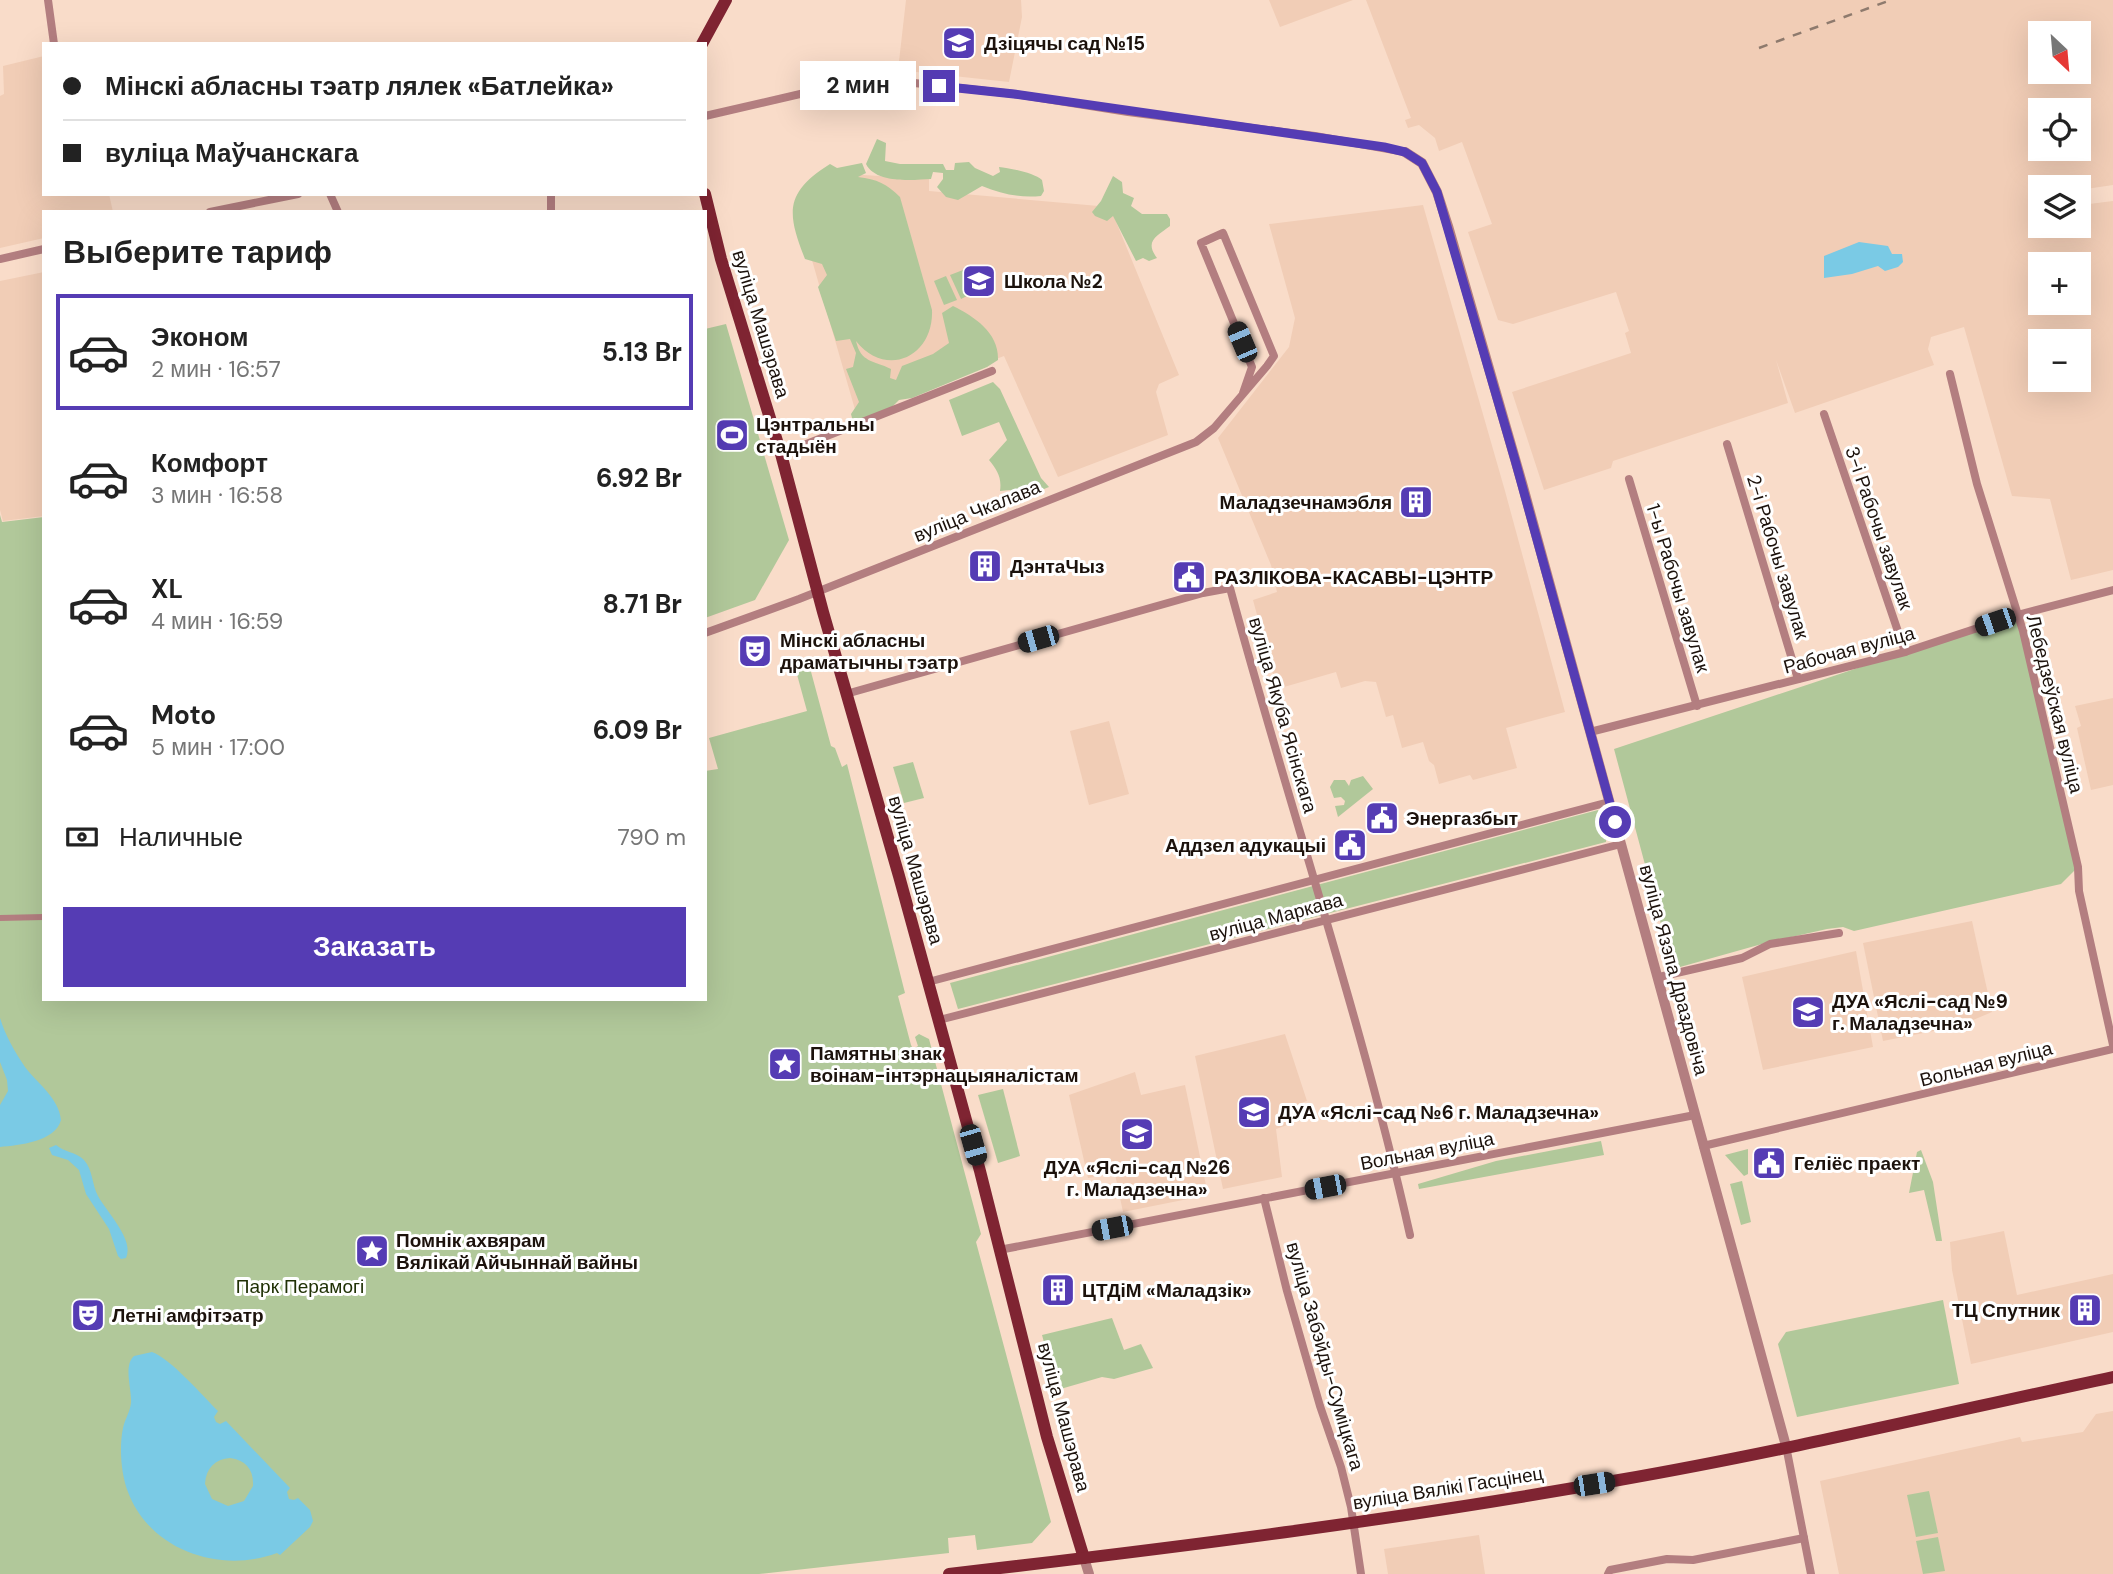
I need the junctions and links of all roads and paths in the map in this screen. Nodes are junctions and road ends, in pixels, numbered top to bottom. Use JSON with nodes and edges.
{"nodes":[{"id":1,"x":48,"y":0,"type":"edge"},
{"id":2,"x":726,"y":0,"type":"edge"},
{"id":3,"x":54,"y":42,"type":"edge"},
{"id":4,"x":703,"y":42,"type":"edge"},
{"id":5,"x":707,"y":116,"type":"edge"},
{"id":6,"x":1405,"y":152,"type":"joint"},
{"id":7,"x":288,"y":196,"type":"edge"},
{"id":8,"x":705,"y":196,"type":"edge"},
{"id":9,"x":220,"y":210,"type":"edge"},
{"id":10,"x":42,"y":250,"type":"edge"},
{"id":11,"x":0,"y":260,"type":"edge"},
{"id":12,"x":992,"y":371,"type":"dead end"},
{"id":13,"x":1951,"y":374,"type":"dead end"},
{"id":14,"x":1243,"y":393,"type":"junction"},
{"id":15,"x":1824,"y":414,"type":"dead end"},
{"id":16,"x":1727,"y":444,"type":"dead end"},
{"id":17,"x":781,"y":454,"type":"junction"},
{"id":18,"x":1629,"y":479,"type":"dead end"},
{"id":19,"x":2113,"y":590,"type":"edge"},
{"id":20,"x":817,"y":592,"type":"junction"},
{"id":21,"x":2017,"y":615,"type":"junction"},
{"id":22,"x":707,"y":632,"type":"edge"},
{"id":23,"x":1905,"y":652,"type":"junction"},
{"id":24,"x":1798,"y":680,"type":"junction"},
{"id":25,"x":846,"y":694,"type":"junction"},
{"id":26,"x":1697,"y":706,"type":"junction"},
{"id":27,"x":1590,"y":732,"type":"junction"},
{"id":28,"x":1609,"y":802,"type":"junction"},
{"id":29,"x":1621,"y":844,"type":"junction"},
{"id":30,"x":1314,"y":881,"type":"junction"},
{"id":31,"x":42,"y":917,"type":"edge"},
{"id":32,"x":0,"y":918,"type":"edge"},
{"id":33,"x":1326,"y":920,"type":"junction"},
{"id":34,"x":1839,"y":933,"type":"dead end"},
{"id":35,"x":1659,"y":977,"type":"junction"},
{"id":36,"x":928,"y":982,"type":"junction"},
{"id":37,"x":939,"y":1020,"type":"junction"},
{"id":38,"x":2113,"y":1047,"type":"edge"},
{"id":39,"x":1695,"y":1115,"type":"junction"},
{"id":40,"x":1703,"y":1146,"type":"junction"},
{"id":41,"x":1395,"y":1173,"type":"junction"},
{"id":42,"x":1264,"y":1198,"type":"junction"},
{"id":43,"x":1410,"y":1235,"type":"dead end"},
{"id":44,"x":999,"y":1250,"type":"junction"},
{"id":45,"x":2113,"y":1377,"type":"edge"},
{"id":46,"x":1786,"y":1446,"type":"junction"},
{"id":47,"x":1353,"y":1523,"type":"junction"},
{"id":48,"x":1804,"y":1538,"type":"junction"},
{"id":49,"x":1084,"y":1558,"type":"junction"},
{"id":50,"x":949,"y":1574,"type":"edge"},
{"id":51,"x":1088,"y":1574,"type":"edge"},
{"id":52,"x":1361,"y":1574,"type":"edge"},
{"id":53,"x":1608,"y":1574,"type":"edge"},
{"id":54,"x":1811,"y":1574,"type":"edge"}],
"edges":[{"from":1,"to":3,"type":"street"},
{"from":2,"to":4,"type":"main road"},
{"from":5,"to":6,"type":"street"},
{"from":6,"to":27,"type":"street","name":"вуліца Язэпа Драздовіча"},
{"from":7,"to":9,"type":"street"},
{"from":8,"to":17,"type":"main road","name":"вуліца Машэрава"},
{"from":10,"to":11,"type":"street"},
{"from":12,"to":17,"type":"street"},
{"from":13,"to":21,"type":"street","name":"Лебедзеўская вуліца"},
{"from":14,"to":14,"type":"street","name":"вуліца Чкалава"},
{"from":14,"to":20,"type":"street","name":"вуліца Чкалава"},
{"from":15,"to":23,"type":"street","name":"3-і Рабочы завулак"},
{"from":16,"to":24,"type":"street","name":"2-і Рабочы завулак"},
{"from":17,"to":20,"type":"main road","name":"вуліца Машэрава"},
{"from":18,"to":26,"type":"street","name":"1-ы Рабочы завулак"},
{"from":19,"to":21,"type":"street","name":"Рабочая вуліца"},
{"from":20,"to":22,"type":"street","name":"вуліца Чкалава"},
{"from":20,"to":25,"type":"main road","name":"вуліца Машэрава"},
{"from":21,"to":23,"type":"street","name":"Рабочая вуліца"},
{"from":21,"to":38,"type":"street","name":"Лебедзеўская вуліца"},
{"from":23,"to":24,"type":"street","name":"Рабочая вуліца"},
{"from":24,"to":26,"type":"street","name":"Рабочая вуліца"},
{"from":25,"to":30,"type":"street","name":"вуліца Якуба Ясінскага"},
{"from":25,"to":36,"type":"main road","name":"вуліца Машэрава"},
{"from":26,"to":27,"type":"street","name":"Рабочая вуліца"},
{"from":27,"to":28,"type":"street","name":"вуліца Язэпа Драздовіча"},
{"from":28,"to":29,"type":"street","name":"вуліца Язэпа Драздовіча"},
{"from":28,"to":30,"type":"street","name":"вуліца Маркава"},
{"from":29,"to":33,"type":"street","name":"вуліца Маркава"},
{"from":29,"to":35,"type":"street","name":"вуліца Язэпа Драздовіча"},
{"from":30,"to":33,"type":"street","name":"вуліца Якуба Ясінскага"},
{"from":30,"to":36,"type":"street","name":"вуліца Маркава"},
{"from":31,"to":32,"type":"street"},
{"from":33,"to":37,"type":"street","name":"вуліца Маркава"},
{"from":33,"to":41,"type":"street","name":"вуліца Якуба Ясінскага"},
{"from":34,"to":35,"type":"street"},
{"from":35,"to":39,"type":"street","name":"вуліца Язэпа Драздовіча"},
{"from":36,"to":37,"type":"main road","name":"вуліца Машэрава"},
{"from":37,"to":44,"type":"main road","name":"вуліца Машэрава"},
{"from":38,"to":40,"type":"street","name":"Вольная вуліца"},
{"from":39,"to":40,"type":"street","name":"вуліца Язэпа Драздовіча"},
{"from":39,"to":41,"type":"street","name":"Вольная вуліца"},
{"from":40,"to":46,"type":"street","name":"вуліца Язэпа Драздовіча"},
{"from":41,"to":42,"type":"street","name":"Вольная вуліца"},
{"from":41,"to":43,"type":"street","name":"вуліца Якуба Ясінскага"},
{"from":42,"to":44,"type":"street","name":"Вольная вуліца"},
{"from":42,"to":47,"type":"street","name":"вуліца Забэйды-Суміцкага"},
{"from":44,"to":49,"type":"main road","name":"вуліца Машэрава"},
{"from":45,"to":46,"type":"main road","name":"вуліца Вялікі Гасцінец"},
{"from":46,"to":47,"type":"main road","name":"вуліца Вялікі Гасцінец"},
{"from":46,"to":48,"type":"street"},
{"from":47,"to":49,"type":"main road","name":"вуліца Вялікі Гасцінец"},
{"from":47,"to":52,"type":"street","name":"вуліца Забэйды-Суміцкага"},
{"from":48,"to":53,"type":"street"},
{"from":48,"to":54,"type":"street"},
{"from":49,"to":50,"type":"main road","name":"вуліца Вялікі Гасцінец"},
{"from":49,"to":51,"type":"street"}]}
